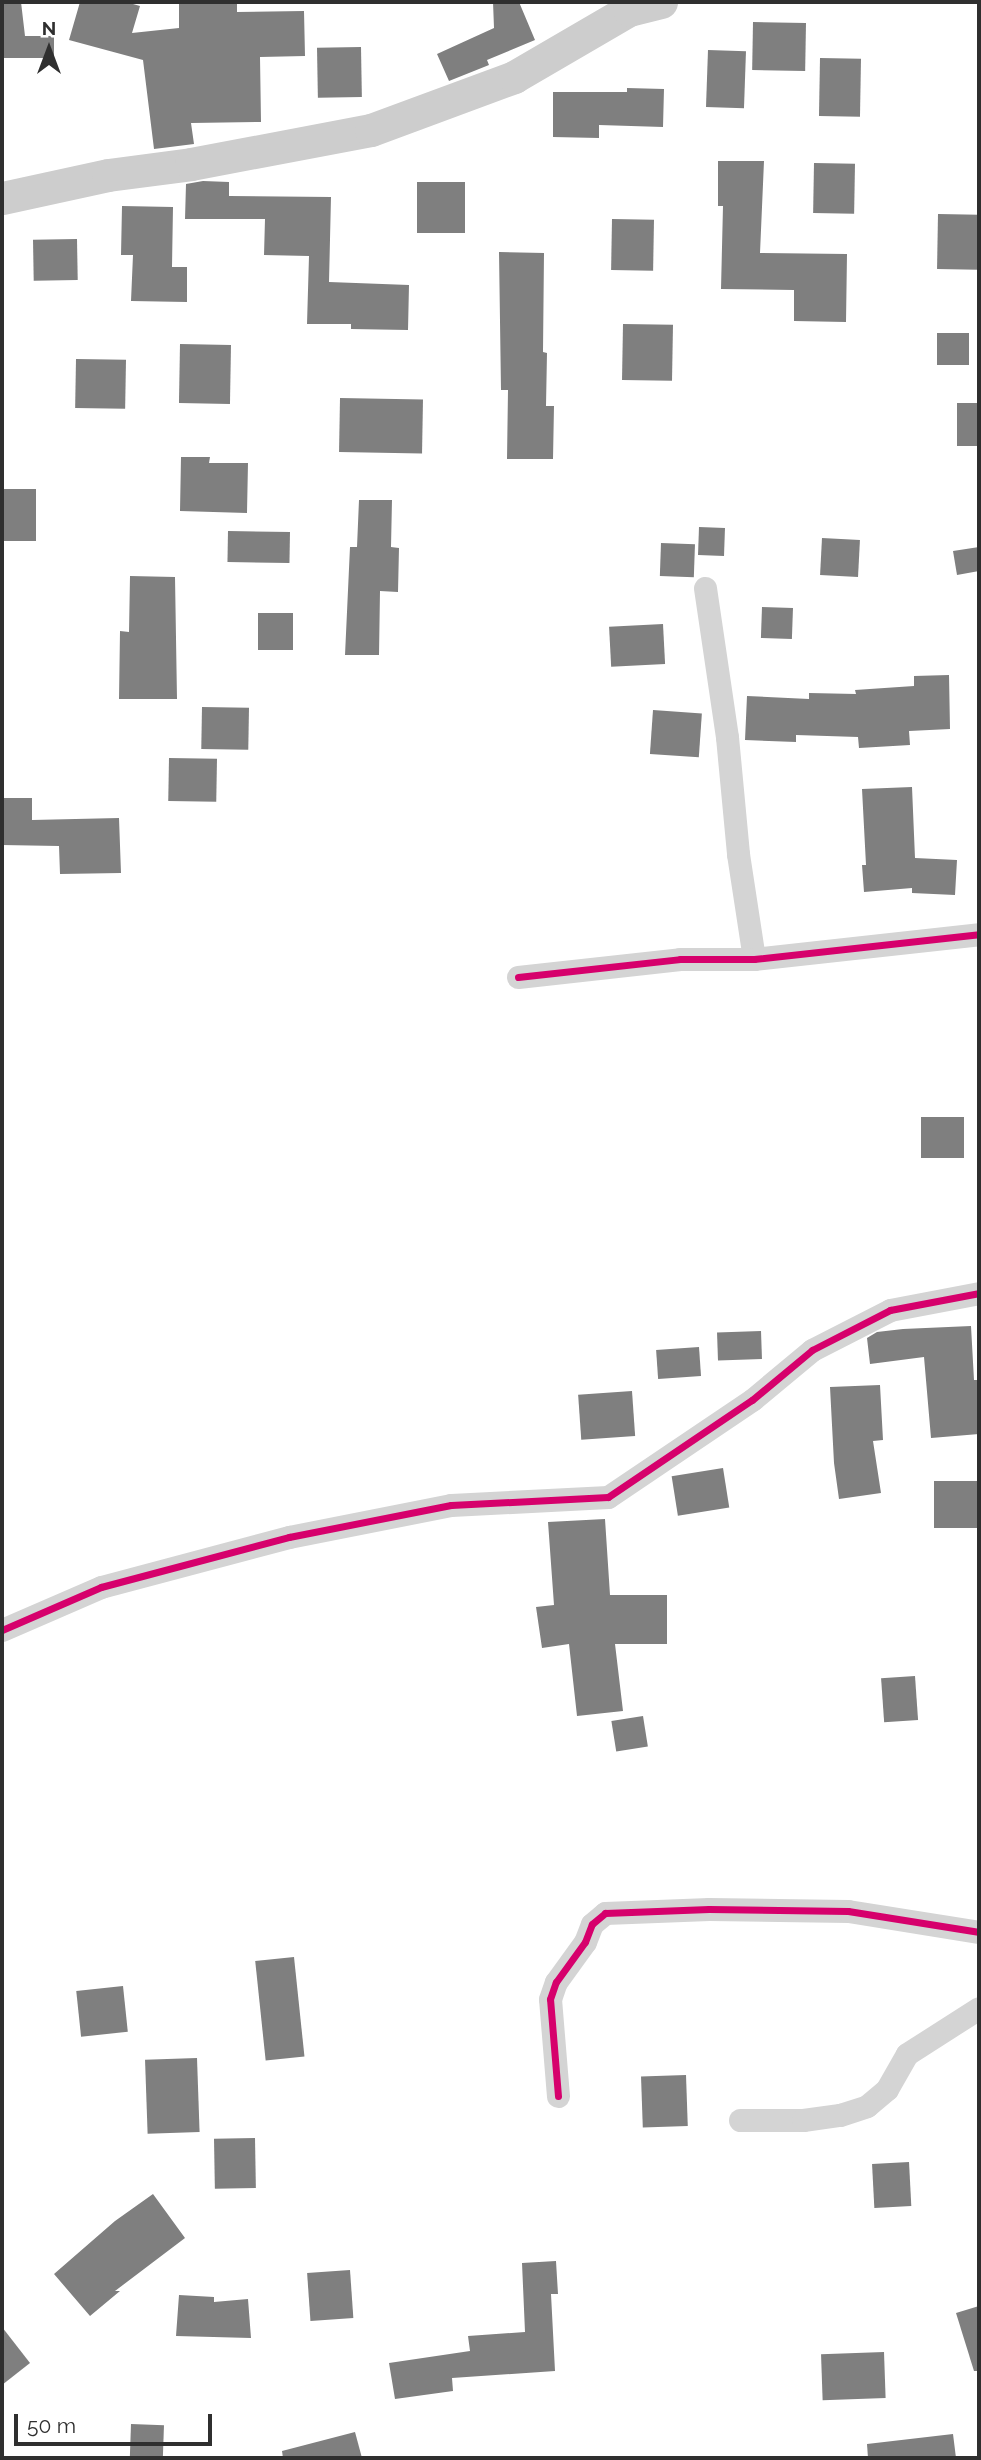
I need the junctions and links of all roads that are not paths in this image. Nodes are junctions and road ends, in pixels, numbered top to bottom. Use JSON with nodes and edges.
{"nodes":[{"id":1,"x":661,"y":2,"type":"edge"},
{"id":2,"x":2,"y":198,"type":"edge"},
{"id":3,"x":705,"y":588,"type":"dead end"},
{"id":4,"x":979,"y":934,"type":"edge"},
{"id":5,"x":754,"y":959,"type":"junction"},
{"id":6,"x":518,"y":977,"type":"dead end"},
{"id":7,"x":979,"y":1293,"type":"edge"},
{"id":8,"x":2,"y":1630,"type":"edge"},
{"id":9,"x":979,"y":1932,"type":"edge"},
{"id":10,"x":979,"y":2008,"type":"edge"},
{"id":11,"x":558,"y":2096,"type":"dead end"},
{"id":12,"x":740,"y":2120,"type":"dead end"}],
"edges":[{"from":1,"to":2,"type":"main road"},
{"from":3,"to":5,"type":"street"},
{"from":4,"to":5,"type":"street"},
{"from":5,"to":6,"type":"street"},
{"from":7,"to":8,"type":"street"},
{"from":9,"to":11,"type":"street"},
{"from":10,"to":12,"type":"street"}]}
